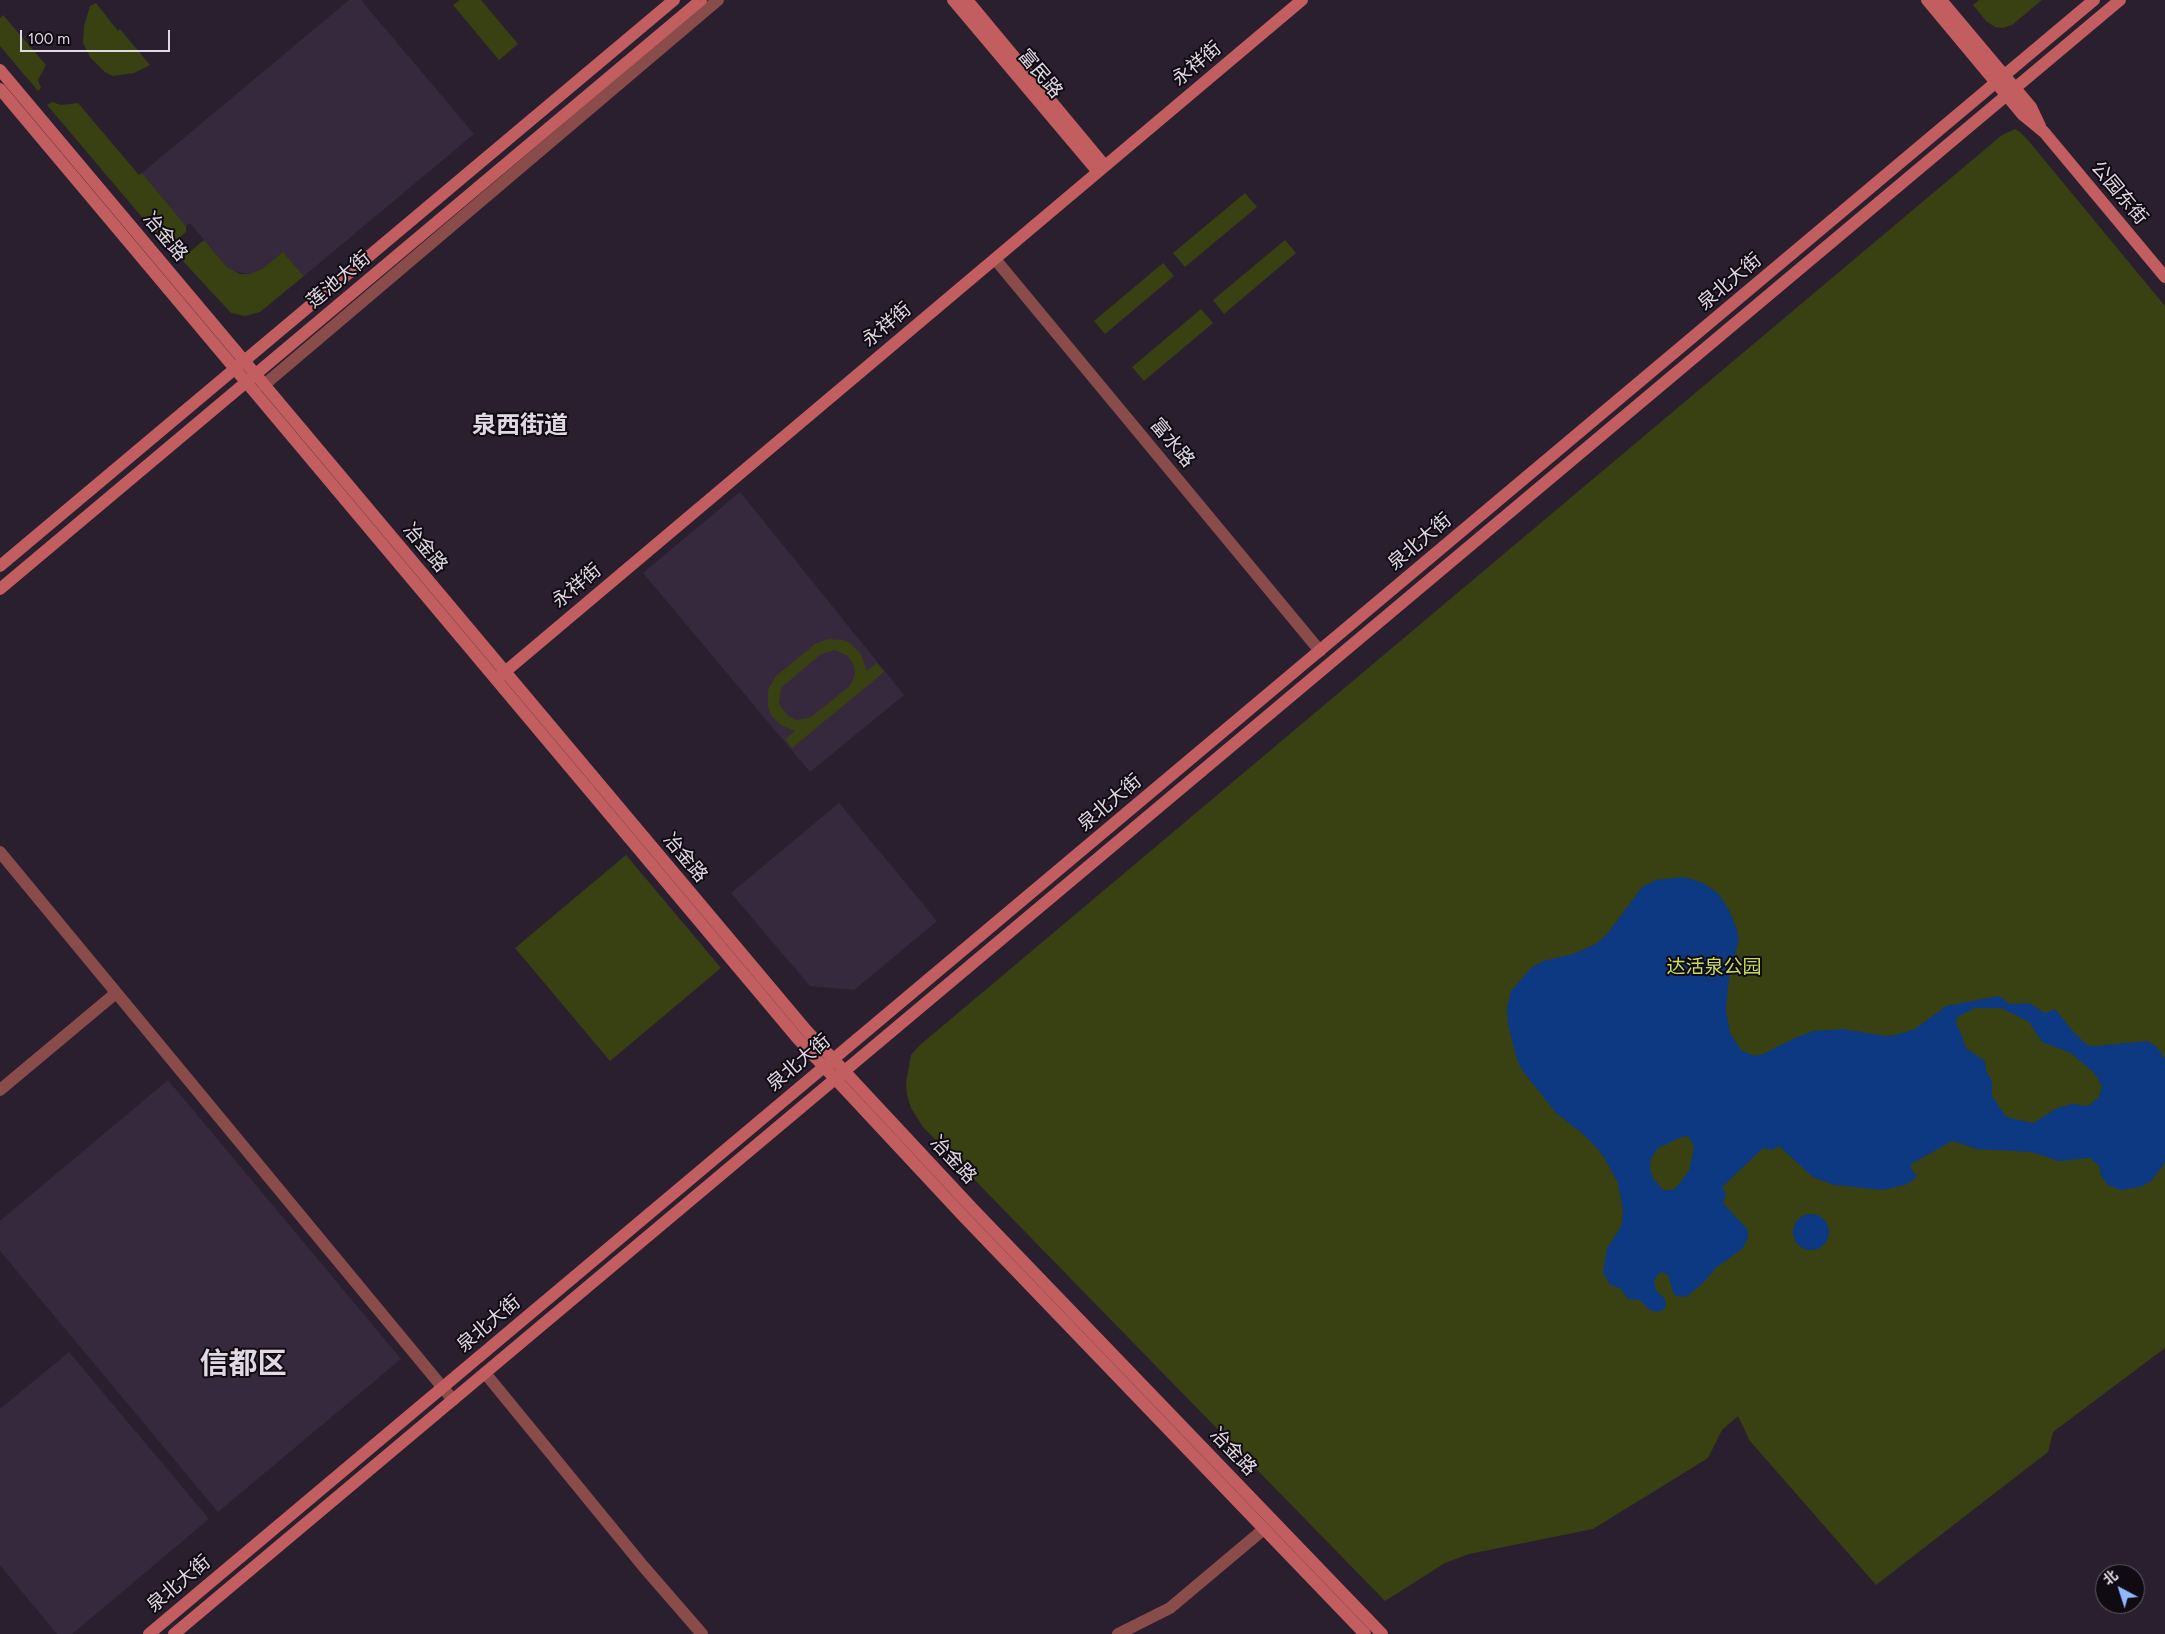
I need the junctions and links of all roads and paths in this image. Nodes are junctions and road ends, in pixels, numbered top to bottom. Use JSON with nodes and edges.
{"nodes":[{"id":1,"x":674,"y":0,"type":"edge"},
{"id":2,"x":701,"y":0,"type":"edge"},
{"id":3,"x":718,"y":0,"type":"edge"},
{"id":4,"x":953,"y":0,"type":"edge"},
{"id":5,"x":967,"y":0,"type":"edge"},
{"id":6,"x":1302,"y":0,"type":"edge"},
{"id":7,"x":1927,"y":0,"type":"edge"},
{"id":8,"x":1941,"y":0,"type":"edge"},
{"id":9,"x":2094,"y":0,"type":"edge"},
{"id":10,"x":2120,"y":0,"type":"edge"},
{"id":11,"x":0,"y":70,"type":"edge"},
{"id":12,"x":2000,"y":79,"type":"junction"},
{"id":13,"x":0,"y":89,"type":"edge"},
{"id":14,"x":2011,"y":92,"type":"junction"},
{"id":15,"x":1102,"y":169,"type":"junction"},
{"id":16,"x":995,"y":258,"type":"junction"},
{"id":17,"x":2165,"y":277,"type":"edge"},
{"id":18,"x":239,"y":365,"type":"junction"},
{"id":19,"x":251,"y":379,"type":"junction"},
{"id":20,"x":264,"y":385,"type":"junction"},
{"id":21,"x":0,"y":566,"type":"edge"},
{"id":22,"x":0,"y":589,"type":"edge"},
{"id":23,"x":1320,"y":651,"type":"junction"},
{"id":24,"x":500,"y":676,"type":"junction"},
{"id":25,"x":0,"y":852,"type":"edge"},
{"id":26,"x":116,"y":993,"type":"junction"},
{"id":27,"x":829,"y":1063,"type":"junction"},
{"id":28,"x":840,"y":1075,"type":"junction"},
{"id":29,"x":0,"y":1090,"type":"edge"},
{"id":30,"x":485,"y":1373,"type":"junction"},
{"id":31,"x":442,"y":1387,"type":"junction"},
{"id":32,"x":453,"y":1400,"type":"junction"},
{"id":33,"x":1264,"y":1529,"type":"junction"},
{"id":34,"x":149,"y":1634,"type":"edge"},
{"id":35,"x":174,"y":1634,"type":"edge"},
{"id":36,"x":702,"y":1634,"type":"edge"},
{"id":37,"x":1118,"y":1634,"type":"edge"},
{"id":38,"x":1365,"y":1634,"type":"edge"},
{"id":39,"x":1382,"y":1634,"type":"edge"}],
"edges":[{"from":1,"to":18,"type":"main road","name":"莲池大街"},
{"from":2,"to":19,"type":"main road","name":"莲池大街"},
{"from":3,"to":20,"type":"street"},
{"from":4,"to":15,"type":"main road","name":"富民路"},
{"from":5,"to":15,"type":"main road","name":"富民路"},
{"from":6,"to":15,"type":"main road","name":"永祥街"},
{"from":7,"to":12,"type":"main road","name":"公园东街"},
{"from":8,"to":12,"type":"main road","name":"公园东街"},
{"from":9,"to":12,"type":"main road","name":"泉北大街"},
{"from":10,"to":14,"type":"main road","name":"泉北大街"},
{"from":11,"to":18,"type":"main road","name":"冶金路"},
{"from":12,"to":14,"type":"main road","name":"公园东街"},
{"from":12,"to":23,"type":"main road","name":"泉北大街"},
{"from":13,"to":18,"type":"main road","name":"冶金路"},
{"from":14,"to":17,"type":"main road","name":"公园东街"},
{"from":14,"to":28,"type":"main road","name":"泉北大街"},
{"from":15,"to":16,"type":"main road","name":"永祥街"},
{"from":16,"to":23,"type":"street","name":"富水路"},
{"from":16,"to":24,"type":"main road","name":"永祥街"},
{"from":18,"to":19,"type":"main road","name":"冶金路"},
{"from":18,"to":21,"type":"main road","name":"莲池大街"},
{"from":19,"to":20,"type":"main road","name":"冶金路"},
{"from":19,"to":22,"type":"main road","name":"莲池大街"},
{"from":19,"to":24,"type":"main road","name":"冶金路"},
{"from":20,"to":24,"type":"main road","name":"冶金路"},
{"from":23,"to":27,"type":"main road","name":"泉北大街"},
{"from":24,"to":27,"type":"main road","name":"冶金路"},
{"from":25,"to":26,"type":"street"},
{"from":26,"to":29,"type":"street"},
{"from":26,"to":31,"type":"street"},
{"from":27,"to":28,"type":"main road","name":"冶金路"},
{"from":27,"to":31,"type":"main road","name":"泉北大街"},
{"from":28,"to":30,"type":"main road","name":"泉北大街"},
{"from":28,"to":33,"type":"main road","name":"冶金路"},
{"from":28,"to":39,"type":"main road","name":"冶金路"},
{"from":30,"to":32,"type":"main road","name":"泉北大街"},
{"from":30,"to":36,"type":"street"},
{"from":31,"to":32,"type":"street"},
{"from":31,"to":34,"type":"main road","name":"泉北大街"},
{"from":32,"to":35,"type":"main road","name":"泉北大街"},
{"from":33,"to":37,"type":"street"},
{"from":33,"to":38,"type":"main road","name":"冶金路"}]}
